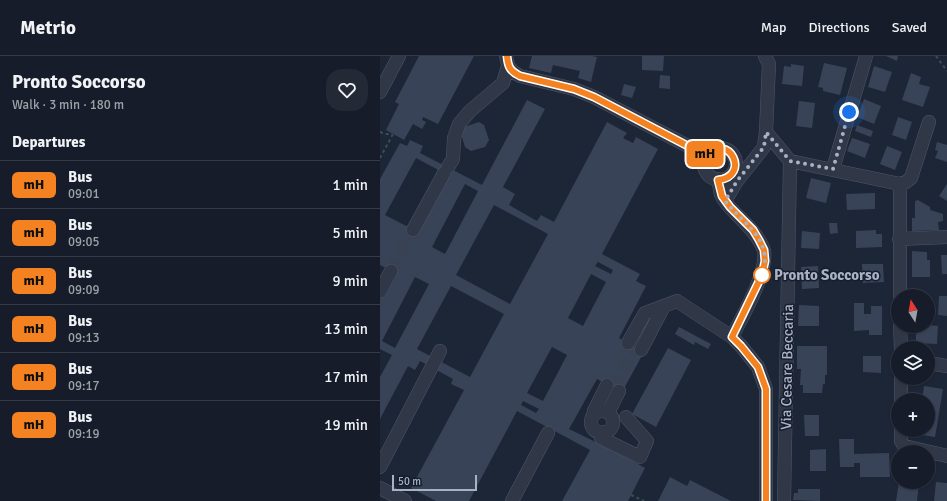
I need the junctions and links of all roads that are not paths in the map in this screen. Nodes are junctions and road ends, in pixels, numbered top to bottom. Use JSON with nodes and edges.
{"nodes":[{"id":1,"x":398,"y":56,"type":"edge"},
{"id":2,"x":765,"y":56,"type":"edge"},
{"id":3,"x":866,"y":56,"type":"edge"},
{"id":4,"x":507,"y":61,"type":"edge"},
{"id":5,"x":380,"y":92,"type":"edge"},
{"id":6,"x":929,"y":122,"type":"dead end"},
{"id":7,"x":766,"y":132,"type":"junction"},
{"id":8,"x":707,"y":156,"type":"junction"},
{"id":9,"x":790,"y":161,"type":"junction"},
{"id":10,"x":833,"y":169,"type":"junction"},
{"id":11,"x":718,"y":180,"type":"junction"},
{"id":12,"x":900,"y":184,"type":"junction"},
{"id":13,"x":725,"y":201,"type":"junction"},
{"id":14,"x":413,"y":230,"type":"tunnel mouth"},
{"id":15,"x":947,"y":237,"type":"edge"},
{"id":16,"x":899,"y":239,"type":"junction"},
{"id":17,"x":391,"y":271,"type":"tunnel mouth"},
{"id":18,"x":900,"y":289,"type":"edge"},
{"id":19,"x":380,"y":291,"type":"edge"},
{"id":20,"x":732,"y":337,"type":"junction"},
{"id":21,"x":635,"y":347,"type":"tunnel mouth"},
{"id":22,"x":440,"y":351,"type":"dead end"},
{"id":23,"x":935,"y":364,"type":"edge"},
{"id":24,"x":947,"y":366,"type":"edge"},
{"id":25,"x":613,"y":388,"type":"tunnel mouth"},
{"id":26,"x":600,"y":413,"type":"junction"},
{"id":27,"x":626,"y":417,"type":"dead end"},
{"id":28,"x":604,"y":432,"type":"junction"},
{"id":29,"x":548,"y":433,"type":"dead end"},
{"id":30,"x":901,"y":437,"type":"edge"},
{"id":31,"x":947,"y":456,"type":"edge"},
{"id":32,"x":380,"y":467,"type":"edge"},
{"id":33,"x":385,"y":491,"type":"edge"},
{"id":34,"x":406,"y":501,"type":"edge"},
{"id":35,"x":512,"y":501,"type":"edge"},
{"id":36,"x":766,"y":501,"type":"edge"},
{"id":37,"x":784,"y":501,"type":"edge"}],
"edges":[{"from":1,"to":5,"type":"street"},
{"from":2,"to":7,"type":"street"},
{"from":3,"to":10,"type":"street"},
{"from":4,"to":8,"type":"street"},
{"from":4,"to":14,"type":"street"},
{"from":6,"to":12,"type":"street"},
{"from":7,"to":9,"type":"street"},
{"from":7,"to":13,"type":"street"},
{"from":8,"to":11,"type":"street"},
{"from":8,"to":11,"type":"street"},
{"from":9,"to":10,"type":"street"},
{"from":9,"to":37,"type":"street","name":"Via Cesare Beccaria"},
{"from":10,"to":12,"type":"street"},
{"from":11,"to":13,"type":"street"},
{"from":12,"to":16,"type":"street"},
{"from":13,"to":20,"type":"street"},
{"from":15,"to":16,"type":"street"},
{"from":16,"to":18,"type":"street"},
{"from":17,"to":19,"type":"street"},
{"from":20,"to":21,"type":"street"},
{"from":20,"to":36,"type":"street"},
{"from":22,"to":32,"type":"street"},
{"from":23,"to":24,"type":"street"},
{"from":25,"to":26,"type":"street"},
{"from":26,"to":28,"type":"street"},
{"from":26,"to":28,"type":"street"},
{"from":27,"to":28,"type":"street"},
{"from":29,"to":35,"type":"street"},
{"from":30,"to":31,"type":"street"},
{"from":33,"to":34,"type":"street"}]}
